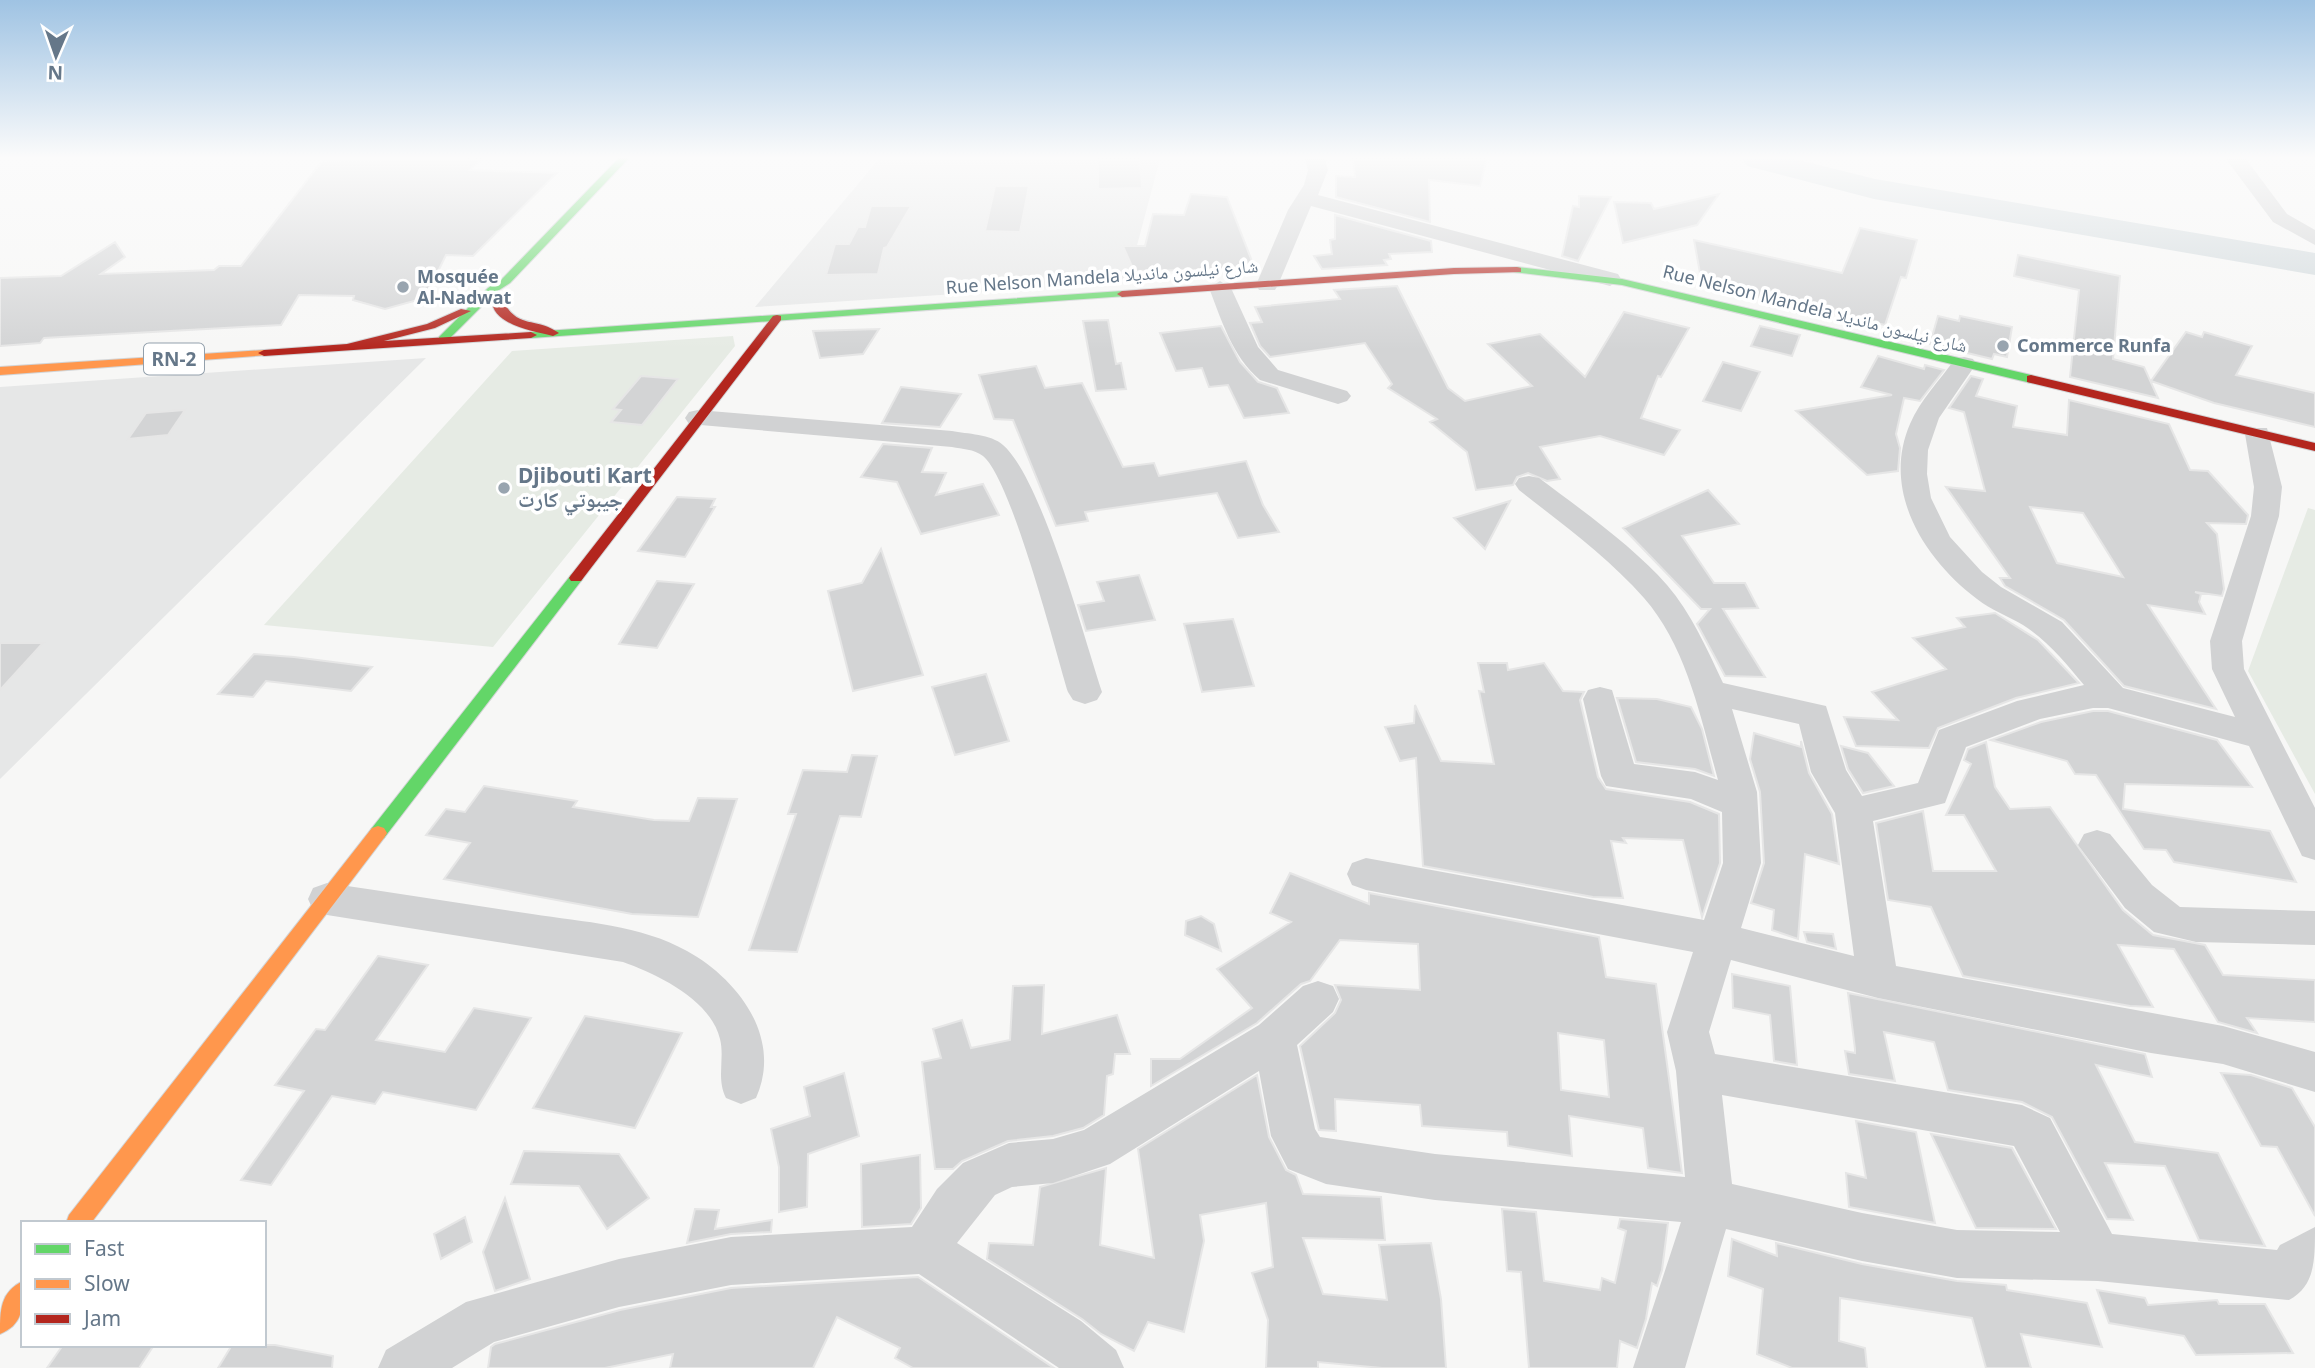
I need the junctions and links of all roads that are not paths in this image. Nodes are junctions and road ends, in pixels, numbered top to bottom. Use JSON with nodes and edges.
{"nodes":[{"id":1,"x":562,"y":223,"type":"edge"},
{"id":2,"x":1295,"y":223,"type":"edge"},
{"id":3,"x":1399,"y":223,"type":"edge"},
{"id":4,"x":2288,"y":223,"type":"edge"},
{"id":5,"x":2315,"y":239,"type":"edge"},
{"id":6,"x":1622,"y":282,"type":"junction"},
{"id":7,"x":1267,"y":285,"type":"junction"},
{"id":8,"x":1220,"y":288,"type":"junction"},
{"id":9,"x":489,"y":299,"type":"junction"},
{"id":10,"x":777,"y":318,"type":"junction"},
{"id":11,"x":554,"y":332,"type":"junction"},
{"id":12,"x":503,"y":336,"type":"junction"},
{"id":13,"x":443,"y":339,"type":"junction"},
{"id":14,"x":349,"y":346,"type":"junction"},
{"id":15,"x":1964,"y":364,"type":"junction"},
{"id":16,"x":0,"y":371,"type":"edge"},
{"id":17,"x":1338,"y":396,"type":"dead end"},
{"id":18,"x":698,"y":418,"type":"junction"},
{"id":19,"x":2258,"y":433,"type":"junction"},
{"id":20,"x":2315,"y":447,"type":"edge"},
{"id":21,"x":1530,"y":484,"type":"dead end"},
{"id":22,"x":1085,"y":692,"type":"dead end"},
{"id":23,"x":1710,"y":692,"type":"junction"},
{"id":24,"x":2110,"y":696,"type":"junction"},
{"id":25,"x":1600,"y":699,"type":"dead end"},
{"id":26,"x":2263,"y":737,"type":"junction"},
{"id":27,"x":1740,"y":804,"type":"junction"},
{"id":28,"x":1853,"y":812,"type":"junction"},
{"id":29,"x":2097,"y":845,"type":"dead end"},
{"id":30,"x":2315,"y":845,"type":"edge"},
{"id":31,"x":1366,"y":874,"type":"dead end"},
{"id":32,"x":327,"y":900,"type":"junction"},
{"id":33,"x":2315,"y":928,"type":"edge"},
{"id":34,"x":1719,"y":940,"type":"junction"},
{"id":35,"x":1878,"y":980,"type":"junction"},
{"id":36,"x":1318,"y":999,"type":"dead end"},
{"id":37,"x":1274,"y":1038,"type":"junction"},
{"id":38,"x":1698,"y":1071,"type":"junction"},
{"id":39,"x":2315,"y":1072,"type":"edge"},
{"id":40,"x":741,"y":1084,"type":"dead end"},
{"id":41,"x":1710,"y":1202,"type":"junction"},
{"id":42,"x":79,"y":1221,"type":"edge"},
{"id":43,"x":925,"y":1250,"type":"junction"},
{"id":44,"x":2315,"y":1251,"type":"edge"},
{"id":45,"x":2098,"y":1256,"type":"junction"},
{"id":46,"x":21,"y":1296,"type":"edge"},
{"id":47,"x":0,"y":1322,"type":"edge"},
{"id":48,"x":404,"y":1368,"type":"edge"},
{"id":49,"x":1098,"y":1368,"type":"edge"},
{"id":50,"x":1659,"y":1368,"type":"edge"}],
"edges":[{"from":1,"to":9,"type":"main road"},
{"from":2,"to":7,"type":"street"},
{"from":3,"to":6,"type":"street"},
{"from":4,"to":5,"type":"street"},
{"from":6,"to":7,"type":"main road","name":"Rue Nelson Mandela شارع نيلسون مانديلا"},
{"from":6,"to":15,"type":"main road","name":"Rue Nelson Mandela شارع نيلسون مانديلا"},
{"from":7,"to":8,"type":"main road","name":"Rue Nelson Mandela شارع نيلسون مانديلا"},
{"from":8,"to":10,"type":"main road","name":"Rue Nelson Mandela شارع نيلسون مانديلا"},
{"from":8,"to":17,"type":"street"},
{"from":9,"to":11,"type":"main road"},
{"from":9,"to":12,"type":"main road"},
{"from":9,"to":13,"type":"main road"},
{"from":9,"to":14,"type":"main road"},
{"from":10,"to":11,"type":"main road","name":"Rue Nelson Mandela شارع نيلسون مانديلا"},
{"from":10,"to":18,"type":"main road"},
{"from":11,"to":12,"type":"main road","name":"Rue Nelson Mandela شارع نيلسون مانديلا"},
{"from":12,"to":13,"type":"main road","name":"Rue Nelson Mandela شارع نيلسون مانديلا"},
{"from":13,"to":14,"type":"main road","name":"Rue Nelson Mandela شارع نيلسون مانديلا","number":"RN-2"},
{"from":14,"to":16,"type":"main road","name":"Rue Nelson Mandela شارع نيلسون مانديلا","number":"RN-2"},
{"from":15,"to":19,"type":"main road","name":"Rue Nelson Mandela شارع نيلسون مانديلا"},
{"from":15,"to":24,"type":"street"},
{"from":18,"to":22,"type":"street"},
{"from":18,"to":32,"type":"main road"},
{"from":19,"to":20,"type":"main road","name":"Rue Nelson Mandela شارع نيلسون مانديلا"},
{"from":19,"to":26,"type":"street"},
{"from":21,"to":23,"type":"street"},
{"from":23,"to":27,"type":"street"},
{"from":23,"to":28,"type":"street"},
{"from":24,"to":26,"type":"street"},
{"from":24,"to":28,"type":"street"},
{"from":25,"to":27,"type":"street"},
{"from":26,"to":30,"type":"street"},
{"from":27,"to":34,"type":"street"},
{"from":28,"to":35,"type":"street"},
{"from":29,"to":33,"type":"street"},
{"from":31,"to":34,"type":"street"},
{"from":32,"to":40,"type":"street"},
{"from":32,"to":42,"type":"main road"},
{"from":34,"to":35,"type":"street"},
{"from":34,"to":38,"type":"street"},
{"from":35,"to":39,"type":"street"},
{"from":36,"to":37,"type":"street"},
{"from":37,"to":41,"type":"street"},
{"from":37,"to":43,"type":"street"},
{"from":38,"to":41,"type":"street"},
{"from":38,"to":45,"type":"street"},
{"from":41,"to":45,"type":"street"},
{"from":41,"to":50,"type":"street"},
{"from":43,"to":48,"type":"street"},
{"from":43,"to":49,"type":"street"},
{"from":44,"to":45,"type":"street"},
{"from":46,"to":47,"type":"main road"}]}
